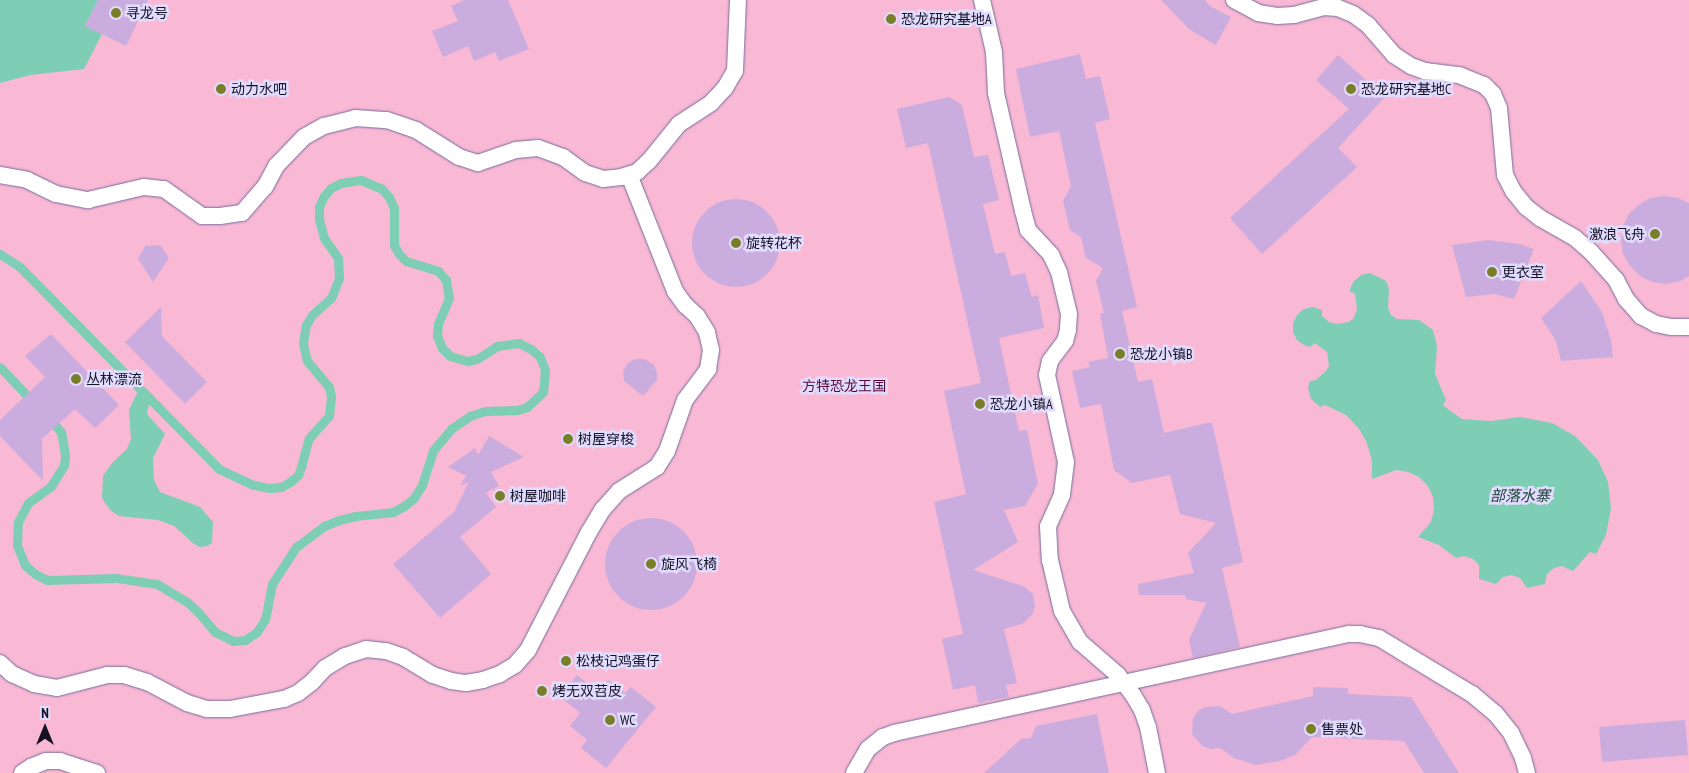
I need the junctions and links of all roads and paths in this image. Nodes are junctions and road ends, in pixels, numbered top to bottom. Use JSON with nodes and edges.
{"nodes":[{"id":1,"x":738,"y":0,"type":"edge"},
{"id":2,"x":982,"y":0,"type":"edge"},
{"id":3,"x":1234,"y":0,"type":"edge"},
{"id":4,"x":0,"y":175,"type":"edge"},
{"id":5,"x":629,"y":175,"type":"junction"},
{"id":6,"x":1689,"y":327,"type":"edge"},
{"id":7,"x":0,"y":663,"type":"edge"},
{"id":8,"x":22,"y":773,"type":"edge"},
{"id":9,"x":96,"y":773,"type":"edge"},
{"id":10,"x":854,"y":773,"type":"edge"},
{"id":11,"x":1157,"y":773,"type":"edge"},
{"id":12,"x":1527,"y":773,"type":"edge"}],
"edges":[{"from":1,"to":5,"type":"lane"},
{"from":2,"to":11,"type":"lane"},
{"from":3,"to":6,"type":"lane"},
{"from":4,"to":5,"type":"lane"},
{"from":5,"to":7,"type":"lane"},
{"from":8,"to":9,"type":"lane"},
{"from":10,"to":12,"type":"lane"}]}
